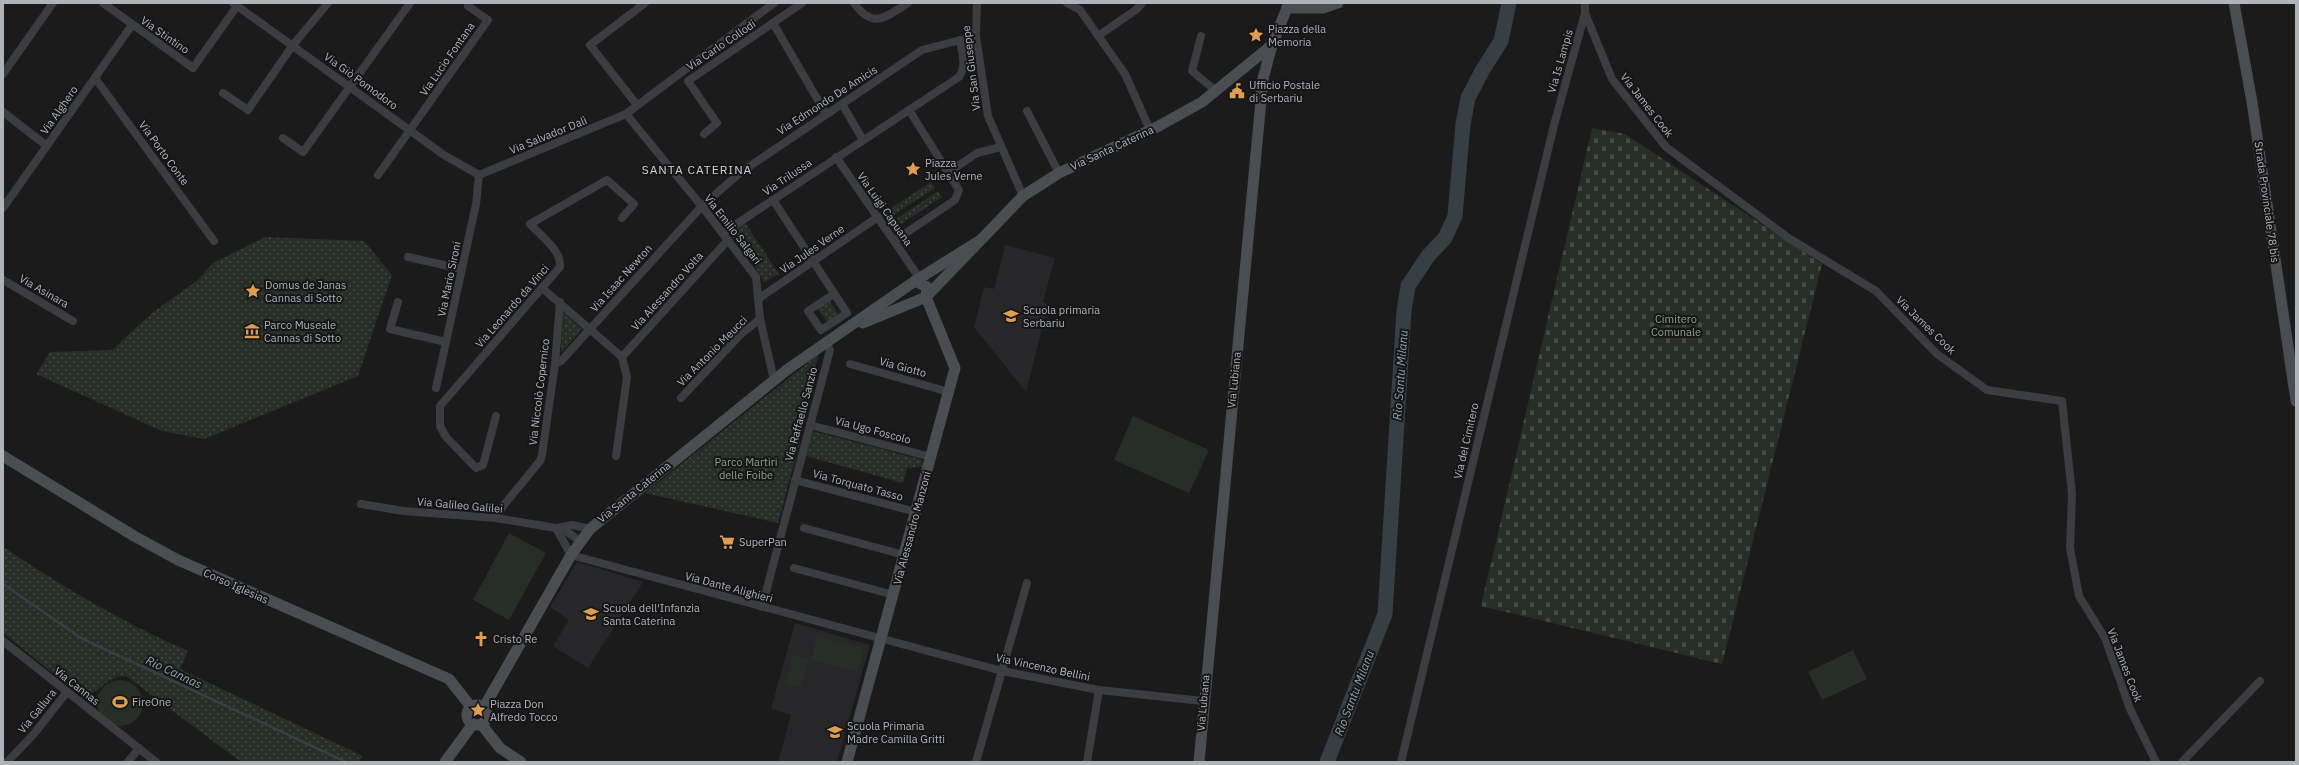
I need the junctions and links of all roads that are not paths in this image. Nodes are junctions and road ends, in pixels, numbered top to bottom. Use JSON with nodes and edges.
{"nodes":[{"id":1,"x":53,"y":3,"type":"edge"},
{"id":2,"x":102,"y":3,"type":"edge"},
{"id":3,"x":328,"y":3,"type":"edge"},
{"id":4,"x":410,"y":3,"type":"edge"},
{"id":5,"x":645,"y":3,"type":"edge"},
{"id":6,"x":774,"y":3,"type":"edge"},
{"id":7,"x":802,"y":3,"type":"edge"},
{"id":8,"x":854,"y":3,"type":"edge"},
{"id":9,"x":908,"y":3,"type":"edge"},
{"id":10,"x":976,"y":3,"type":"edge"},
{"id":11,"x":1067,"y":3,"type":"edge"},
{"id":12,"x":1142,"y":3,"type":"edge"},
{"id":13,"x":1338,"y":3,"type":"edge"},
{"id":14,"x":1585,"y":3,"type":"edge"},
{"id":15,"x":2234,"y":3,"type":"edge"},
{"id":16,"x":235,"y":5,"type":"edge"},
{"id":17,"x":1288,"y":5,"type":"edge"},
{"id":18,"x":468,"y":6,"type":"dead end"},
{"id":19,"x":1585,"y":13,"type":"junction"},
{"id":20,"x":773,"y":23,"type":"junction"},
{"id":21,"x":132,"y":25,"type":"junction"},
{"id":22,"x":976,"y":36,"type":"junction"},
{"id":23,"x":1098,"y":36,"type":"junction"},
{"id":24,"x":1201,"y":36,"type":"dead end"},
{"id":25,"x":960,"y":40,"type":"junction"},
{"id":26,"x":293,"y":45,"type":"junction"},
{"id":27,"x":1272,"y":45,"type":"junction"},
{"id":28,"x":1252,"y":62,"type":"junction"},
{"id":29,"x":1267,"y":65,"type":"junction"},
{"id":30,"x":3,"y":74,"type":"edge"},
{"id":31,"x":95,"y":78,"type":"junction"},
{"id":32,"x":350,"y":86,"type":"junction"},
{"id":33,"x":1216,"y":91,"type":"junction"},
{"id":34,"x":223,"y":93,"type":"dead end"},
{"id":35,"x":842,"y":104,"type":"junction"},
{"id":36,"x":637,"y":105,"type":"junction"},
{"id":37,"x":909,"y":110,"type":"junction"},
{"id":38,"x":1027,"y":111,"type":"dead end"},
{"id":39,"x":3,"y":112,"type":"edge"},
{"id":40,"x":626,"y":114,"type":"junction"},
{"id":41,"x":826,"y":114,"type":"junction"},
{"id":42,"x":1554,"y":125,"type":"joint"},
{"id":43,"x":410,"y":130,"type":"junction"},
{"id":44,"x":1150,"y":130,"type":"junction"},
{"id":45,"x":704,"y":134,"type":"dead end"},
{"id":46,"x":283,"y":138,"type":"dead end"},
{"id":47,"x":863,"y":140,"type":"junction"},
{"id":48,"x":47,"y":146,"type":"junction"},
{"id":49,"x":1001,"y":146,"type":"junction"},
{"id":50,"x":836,"y":158,"type":"junction"},
{"id":51,"x":949,"y":172,"type":"junction"},
{"id":52,"x":1059,"y":173,"type":"junction"},
{"id":53,"x":378,"y":175,"type":"dead end"},
{"id":54,"x":479,"y":175,"type":"junction"},
{"id":55,"x":1023,"y":196,"type":"junction"},
{"id":56,"x":773,"y":200,"type":"junction"},
{"id":57,"x":702,"y":206,"type":"junction"},
{"id":58,"x":3,"y":208,"type":"edge"},
{"id":59,"x":622,"y":218,"type":"dead end"},
{"id":60,"x":878,"y":218,"type":"junction"},
{"id":61,"x":726,"y":236,"type":"junction"},
{"id":62,"x":214,"y":241,"type":"dead end"},
{"id":63,"x":894,"y":241,"type":"junction"},
{"id":64,"x":979,"y":241,"type":"junction"},
{"id":65,"x":408,"y":257,"type":"dead end"},
{"id":66,"x":812,"y":261,"type":"junction"},
{"id":67,"x":462,"y":269,"type":"junction"},
{"id":68,"x":915,"y":277,"type":"junction"},
{"id":69,"x":3,"y":280,"type":"edge"},
{"id":70,"x":542,"y":288,"type":"junction"},
{"id":71,"x":834,"y":294,"type":"junction"},
{"id":72,"x":926,"y":297,"type":"junction"},
{"id":73,"x":758,"y":299,"type":"junction"},
{"id":74,"x":398,"y":302,"type":"dead end"},
{"id":75,"x":560,"y":302,"type":"junction"},
{"id":76,"x":760,"y":319,"type":"junction"},
{"id":77,"x":73,"y":321,"type":"dead end"},
{"id":78,"x":590,"y":328,"type":"junction"},
{"id":79,"x":844,"y":330,"type":"junction"},
{"id":80,"x":446,"y":342,"type":"junction"},
{"id":81,"x":827,"y":344,"type":"junction"},
{"id":82,"x":622,"y":357,"type":"junction"},
{"id":83,"x":555,"y":364,"type":"junction"},
{"id":84,"x":850,"y":364,"type":"dead end"},
{"id":85,"x":774,"y":380,"type":"junction"},
{"id":86,"x":436,"y":388,"type":"dead end"},
{"id":87,"x":949,"y":392,"type":"junction"},
{"id":88,"x":681,"y":398,"type":"dead end"},
{"id":89,"x":2296,"y":401,"type":"edge"},
{"id":90,"x":496,"y":416,"type":"dead end"},
{"id":91,"x":810,"y":425,"type":"junction"},
{"id":92,"x":3,"y":456,"type":"edge"},
{"id":93,"x":616,"y":456,"type":"dead end"},
{"id":94,"x":931,"y":457,"type":"junction"},
{"id":95,"x":795,"y":480,"type":"junction"},
{"id":96,"x":361,"y":504,"type":"dead end"},
{"id":97,"x":916,"y":512,"type":"junction"},
{"id":98,"x":496,"y":518,"type":"junction"},
{"id":99,"x":556,"y":528,"type":"junction"},
{"id":100,"x":804,"y":528,"type":"dead end"},
{"id":101,"x":590,"y":529,"type":"junction"},
{"id":102,"x":580,"y":541,"type":"junction"},
{"id":103,"x":572,"y":555,"type":"junction"},
{"id":104,"x":904,"y":555,"type":"junction"},
{"id":105,"x":794,"y":568,"type":"dead end"},
{"id":106,"x":1027,"y":583,"type":"dead end"},
{"id":107,"x":894,"y":595,"type":"junction"},
{"id":108,"x":762,"y":607,"type":"junction"},
{"id":109,"x":881,"y":638,"type":"junction"},
{"id":110,"x":3,"y":641,"type":"edge"},
{"id":111,"x":1002,"y":671,"type":"junction"},
{"id":112,"x":2260,"y":681,"type":"dead end"},
{"id":113,"x":1099,"y":690,"type":"junction"},
{"id":114,"x":67,"y":692,"type":"junction"},
{"id":115,"x":1203,"y":701,"type":"junction"},
{"id":116,"x":471,"y":707,"type":"junction"},
{"id":117,"x":484,"y":707,"type":"junction"},
{"id":118,"x":477,"y":724,"type":"junction"},
{"id":119,"x":139,"y":748,"type":"junction"},
{"id":120,"x":7,"y":762,"type":"edge"},
{"id":121,"x":128,"y":762,"type":"edge"},
{"id":122,"x":156,"y":762,"type":"edge"},
{"id":123,"x":445,"y":762,"type":"edge"},
{"id":124,"x":521,"y":762,"type":"edge"},
{"id":125,"x":848,"y":762,"type":"edge"},
{"id":126,"x":976,"y":762,"type":"edge"},
{"id":127,"x":1087,"y":762,"type":"edge"},
{"id":128,"x":1199,"y":762,"type":"edge"},
{"id":129,"x":1401,"y":762,"type":"edge"},
{"id":130,"x":2156,"y":762,"type":"edge"},
{"id":131,"x":2182,"y":762,"type":"edge"}],
"edges":[{"from":1,"to":30,"type":"street"},
{"from":2,"to":21,"type":"street","name":"Via Stintino"},
{"from":3,"to":26,"type":"street"},
{"from":4,"to":32,"type":"street"},
{"from":5,"to":36,"type":"street"},
{"from":6,"to":36,"type":"street","name":"Via Salvador Dalì"},
{"from":7,"to":20,"type":"street","name":"Via Carlo Collodi"},
{"from":8,"to":9,"type":"street"},
{"from":10,"to":22,"type":"street","name":"Via San Giuseppe"},
{"from":11,"to":23,"type":"street"},
{"from":12,"to":23,"type":"street"},
{"from":13,"to":17,"type":"main road"},
{"from":14,"to":19,"type":"street","name":"Via Is Lampis"},
{"from":15,"to":89,"type":"main road","name":"Strada Provinciale 78 bis"},
{"from":16,"to":21,"type":"street","name":"Via Stintino"},
{"from":16,"to":26,"type":"street","name":"Via Giò Pomodoro"},
{"from":17,"to":27,"type":"main road","name":"Via Lubiana"},
{"from":18,"to":43,"type":"street","name":"Via Lucio Fontana"},
{"from":19,"to":42,"type":"street","name":"Via Is Lampis"},
{"from":19,"to":130,"type":"street","name":"Via James Cook"},
{"from":20,"to":41,"type":"street"},
{"from":20,"to":45,"type":"street","name":"Via Carlo Collodi"},
{"from":21,"to":31,"type":"street","name":"Via Alghero"},
{"from":22,"to":25,"type":"street","name":"Via Edmondo De Amicis"},
{"from":22,"to":49,"type":"street","name":"Via San Giuseppe"},
{"from":23,"to":44,"type":"street"},
{"from":24,"to":33,"type":"street"},
{"from":25,"to":35,"type":"street","name":"Via Edmondo De Amicis"},
{"from":25,"to":37,"type":"street","name":"Via Trilussa"},
{"from":26,"to":32,"type":"street","name":"Via Giò Pomodoro"},
{"from":26,"to":34,"type":"street"},
{"from":27,"to":28,"type":"main road","name":"Via Santa Caterina"},
{"from":27,"to":29,"type":"main road","name":"Via Lubiana"},
{"from":28,"to":29,"type":"main road"},
{"from":28,"to":33,"type":"main road","name":"Via Santa Caterina"},
{"from":29,"to":115,"type":"main road","name":"Via Lubiana"},
{"from":31,"to":48,"type":"street","name":"Via Alghero"},
{"from":31,"to":62,"type":"street","name":"Via Porto Conte"},
{"from":32,"to":43,"type":"street","name":"Via Giò Pomodoro"},
{"from":32,"to":46,"type":"street"},
{"from":33,"to":44,"type":"main road","name":"Via Santa Caterina"},
{"from":35,"to":41,"type":"street","name":"Via Edmondo De Amicis"},
{"from":35,"to":47,"type":"street"},
{"from":36,"to":40,"type":"street","name":"Via Salvador Dalì"},
{"from":37,"to":47,"type":"street","name":"Via Trilussa"},
{"from":37,"to":51,"type":"street"},
{"from":38,"to":52,"type":"street"},
{"from":39,"to":48,"type":"street"},
{"from":40,"to":54,"type":"street","name":"Via Salvador Dalì"},
{"from":40,"to":57,"type":"street","name":"Via Emilio Salgari"},
{"from":41,"to":57,"type":"street","name":"Via Edmondo De Amicis"},
{"from":42,"to":129,"type":"street","name":"Via del Cimitero"},
{"from":43,"to":53,"type":"street"},
{"from":43,"to":54,"type":"street","name":"Via Giò Pomodoro"},
{"from":44,"to":52,"type":"main road","name":"Via Santa Caterina"},
{"from":47,"to":50,"type":"street","name":"Via Trilussa"},
{"from":48,"to":58,"type":"street","name":"Via Alghero"},
{"from":49,"to":51,"type":"street"},
{"from":49,"to":55,"type":"street","name":"Via San Giuseppe"},
{"from":50,"to":56,"type":"street","name":"Via Trilussa"},
{"from":50,"to":60,"type":"street","name":"Via Luigi Capuana"},
{"from":51,"to":63,"type":"street"},
{"from":52,"to":55,"type":"main road","name":"Via Santa Caterina"},
{"from":54,"to":67,"type":"street","name":"Via Mario Sironi"},
{"from":55,"to":64,"type":"main road","name":"Via Santa Caterina"},
{"from":56,"to":61,"type":"street","name":"Via Trilussa"},
{"from":56,"to":66,"type":"street"},
{"from":57,"to":61,"type":"street","name":"Via Emilio Salgari"},
{"from":57,"to":78,"type":"street","name":"Via Isaac Newton"},
{"from":59,"to":70,"type":"street","name":"Via Leonardo da Vinci"},
{"from":60,"to":63,"type":"street","name":"Via Luigi Capuana"},
{"from":60,"to":66,"type":"street","name":"Via Jules Verne"},
{"from":61,"to":73,"type":"street","name":"Via Emilio Salgari"},
{"from":61,"to":82,"type":"street","name":"Via Alessandro Volta"},
{"from":63,"to":68,"type":"street","name":"Via Luigi Capuana"},
{"from":64,"to":68,"type":"main road","name":"Via Santa Caterina"},
{"from":64,"to":72,"type":"main road","name":"Via Santa Caterina"},
{"from":65,"to":67,"type":"street"},
{"from":66,"to":71,"type":"street"},
{"from":66,"to":73,"type":"street","name":"Via Jules Verne"},
{"from":67,"to":80,"type":"street","name":"Via Mario Sironi"},
{"from":68,"to":72,"type":"main road"},
{"from":68,"to":79,"type":"main road","name":"Via Santa Caterina"},
{"from":69,"to":77,"type":"street","name":"Via Asinara"},
{"from":70,"to":75,"type":"street"},
{"from":70,"to":90,"type":"street","name":"Via Leonardo da Vinci"},
{"from":71,"to":71,"type":"street"},
{"from":72,"to":79,"type":"main road","name":"Via Santa Caterina"},
{"from":72,"to":87,"type":"main road","name":"Via Alessandro Manzoni"},
{"from":73,"to":76,"type":"street","name":"Via Emilio Salgari"},
{"from":74,"to":80,"type":"street"},
{"from":75,"to":78,"type":"street"},
{"from":75,"to":83,"type":"street","name":"Via Niccolò Copernico"},
{"from":76,"to":85,"type":"street","name":"Via Emilio Salgari"},
{"from":76,"to":88,"type":"street","name":"Via Antonio Meucci"},
{"from":78,"to":82,"type":"street"},
{"from":78,"to":83,"type":"street","name":"Via Isaac Newton"},
{"from":79,"to":81,"type":"main road","name":"Via Santa Caterina"},
{"from":80,"to":86,"type":"street","name":"Via Mario Sironi"},
{"from":81,"to":85,"type":"main road","name":"Via Santa Caterina"},
{"from":81,"to":91,"type":"street","name":"Via Raffaello Sanzio"},
{"from":82,"to":93,"type":"street"},
{"from":83,"to":98,"type":"street","name":"Via Niccolò Copernico"},
{"from":84,"to":87,"type":"street","name":"Via Giotto"},
{"from":85,"to":101,"type":"main road","name":"Via Santa Caterina"},
{"from":87,"to":94,"type":"main road","name":"Via Alessandro Manzoni"},
{"from":91,"to":94,"type":"street","name":"Via Ugo Foscolo"},
{"from":91,"to":95,"type":"street","name":"Via Raffaello Sanzio"},
{"from":92,"to":116,"type":"main road","name":"Corso Iglesias"},
{"from":94,"to":97,"type":"main road","name":"Via Alessandro Manzoni"},
{"from":95,"to":97,"type":"street","name":"Via Torquato Tasso"},
{"from":95,"to":108,"type":"street","name":"Via Raffaello Sanzio"},
{"from":96,"to":98,"type":"street","name":"Via Galileo Galilei"},
{"from":97,"to":104,"type":"main road","name":"Via Alessandro Manzoni"},
{"from":98,"to":99,"type":"street","name":"Via Galileo Galilei"},
{"from":99,"to":101,"type":"street","name":"Via Galileo Galilei"},
{"from":99,"to":102,"type":"street","name":"Via Galileo Galilei"},
{"from":99,"to":103,"type":"street"},
{"from":100,"to":104,"type":"street"},
{"from":101,"to":102,"type":"main road","name":"Via Santa Caterina"},
{"from":102,"to":103,"type":"main road","name":"Via Santa Caterina"},
{"from":103,"to":108,"type":"street","name":"Via Dante Alighieri"},
{"from":103,"to":117,"type":"main road","name":"Via Santa Caterina"},
{"from":104,"to":107,"type":"main road","name":"Via Alessandro Manzoni"},
{"from":105,"to":107,"type":"street"},
{"from":106,"to":111,"type":"street"},
{"from":107,"to":109,"type":"main road","name":"Via Alessandro Manzoni"},
{"from":108,"to":109,"type":"street","name":"Via Dante Alighieri"},
{"from":109,"to":111,"type":"street","name":"Via Vincenzo Bellini"},
{"from":109,"to":125,"type":"main road","name":"Via Alessandro Manzoni"},
{"from":110,"to":114,"type":"street","name":"Via Cannas"},
{"from":111,"to":113,"type":"street","name":"Via Vincenzo Bellini"},
{"from":111,"to":126,"type":"street"},
{"from":112,"to":131,"type":"street"},
{"from":113,"to":115,"type":"street","name":"Via Vincenzo Bellini"},
{"from":113,"to":127,"type":"street"},
{"from":114,"to":119,"type":"street","name":"Via Cannas"},
{"from":114,"to":120,"type":"street","name":"Via Gallura"},
{"from":115,"to":128,"type":"main road","name":"Via Lubiana"},
{"from":116,"to":117,"type":"main road"},
{"from":116,"to":118,"type":"main road"},
{"from":117,"to":118,"type":"main road"},
{"from":118,"to":123,"type":"main road"},
{"from":118,"to":124,"type":"main road"},
{"from":119,"to":121,"type":"street"},
{"from":119,"to":122,"type":"street","name":"Via Cannas"}]}
